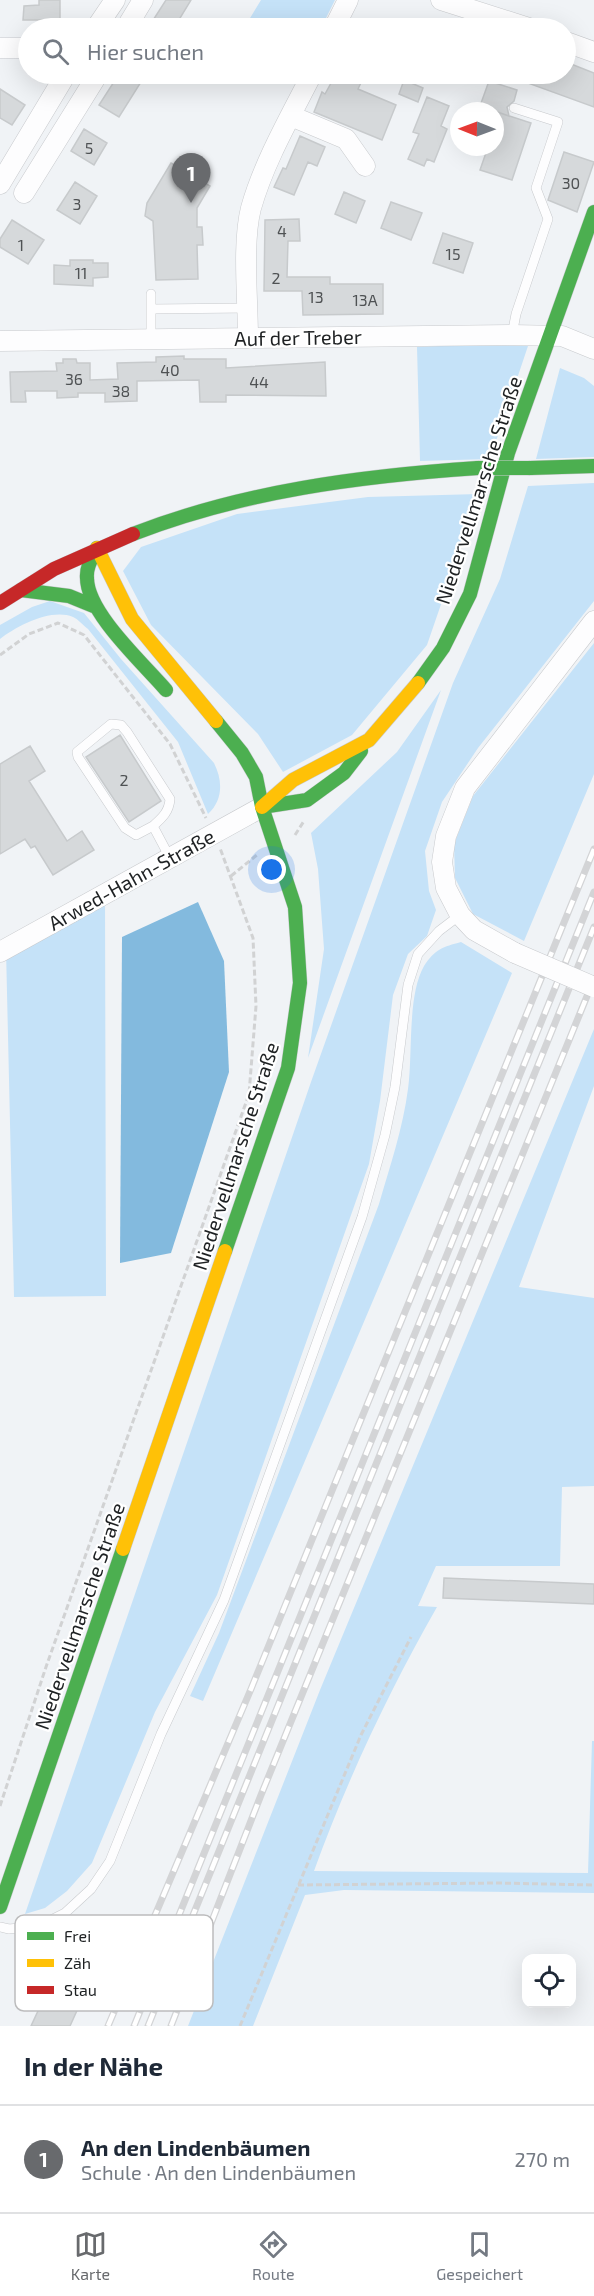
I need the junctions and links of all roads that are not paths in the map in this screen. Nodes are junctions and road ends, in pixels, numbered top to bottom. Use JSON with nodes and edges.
{"nodes":[{"id":1,"x":115,"y":0,"type":"edge"},
{"id":2,"x":143,"y":0,"type":"edge"},
{"id":3,"x":348,"y":0,"type":"edge"},
{"id":4,"x":441,"y":0,"type":"edge"},
{"id":5,"x":103,"y":18,"type":"edge"},
{"id":6,"x":132,"y":18,"type":"edge"},
{"id":7,"x":339,"y":18,"type":"edge"},
{"id":8,"x":498,"y":18,"type":"edge"},
{"id":9,"x":576,"y":46,"type":"edge"},
{"id":10,"x":0,"y":48,"type":"edge"},
{"id":11,"x":18,"y":48,"type":"edge"},
{"id":12,"x":594,"y":52,"type":"edge"},
{"id":13,"x":60,"y":84,"type":"edge"},
{"id":14,"x":92,"y":84,"type":"edge"},
{"id":15,"x":307,"y":84,"type":"edge"},
{"id":16,"x":514,"y":108,"type":"dead end"},
{"id":17,"x":291,"y":116,"type":"junction"},
{"id":18,"x":365,"y":166,"type":"dead end"},
{"id":19,"x":0,"y":184,"type":"edge"},
{"id":20,"x":24,"y":193,"type":"dead end"},
{"id":21,"x":594,"y":212,"type":"edge"},
{"id":22,"x":151,"y":294,"type":"dead end"},
{"id":23,"x":248,"y":308,"type":"junction"},
{"id":24,"x":151,"y":309,"type":"junction"},
{"id":25,"x":512,"y":335,"type":"junction"},
{"id":26,"x":551,"y":336,"type":"junction"},
{"id":27,"x":248,"y":338,"type":"junction"},
{"id":28,"x":151,"y":339,"type":"junction"},
{"id":29,"x":0,"y":341,"type":"edge"},
{"id":30,"x":594,"y":349,"type":"edge"},
{"id":31,"x":594,"y":466,"type":"edge"},
{"id":32,"x":97,"y":548,"type":"junction"},
{"id":33,"x":21,"y":590,"type":"junction"},
{"id":34,"x":0,"y":603,"type":"edge"},
{"id":35,"x":96,"y":608,"type":"junction"},
{"id":36,"x":594,"y":621,"type":"edge"},
{"id":37,"x":179,"y":704,"type":"dead end"},
{"id":38,"x":369,"y":740,"type":"junction"},
{"id":39,"x":243,"y":782,"type":"dead end"},
{"id":40,"x":262,"y":807,"type":"junction"},
{"id":41,"x":153,"y":826,"type":"junction"},
{"id":42,"x":170,"y":858,"type":"junction"},
{"id":43,"x":460,"y":915,"type":"junction"},
{"id":44,"x":0,"y":952,"type":"edge"},
{"id":45,"x":594,"y":987,"type":"edge"},
{"id":46,"x":0,"y":1907,"type":"edge"},
{"id":47,"x":61,"y":1915,"type":"edge"},
{"id":48,"x":0,"y":1927,"type":"edge"},
{"id":49,"x":15,"y":1928,"type":"edge"}],
"edges":[{"from":1,"to":5,"type":"street"},
{"from":2,"to":6,"type":"street"},
{"from":3,"to":7,"type":"street"},
{"from":4,"to":8,"type":"street"},
{"from":9,"to":12,"type":"street"},
{"from":10,"to":11,"type":"street"},
{"from":13,"to":19,"type":"street"},
{"from":14,"to":20,"type":"street"},
{"from":15,"to":17,"type":"street"},
{"from":16,"to":25,"type":"lane"},
{"from":17,"to":18,"type":"street"},
{"from":17,"to":23,"type":"street"},
{"from":21,"to":26,"type":"main road","name":"Niedervellmarsche Straße"},
{"from":22,"to":24,"type":"lane"},
{"from":23,"to":24,"type":"lane"},
{"from":23,"to":27,"type":"street"},
{"from":24,"to":28,"type":"lane"},
{"from":25,"to":26,"type":"street","name":"Auf der Treber"},
{"from":25,"to":27,"type":"street","name":"Auf der Treber"},
{"from":26,"to":30,"type":"street","name":"Auf der Treber"},
{"from":26,"to":38,"type":"main road","name":"Niedervellmarsche Straße"},
{"from":27,"to":28,"type":"street","name":"Auf der Treber"},
{"from":28,"to":29,"type":"street","name":"Auf der Treber"},
{"from":31,"to":32,"type":"main road","bridge":true},
{"from":32,"to":33,"type":"main road"},
{"from":32,"to":35,"type":"main road"},
{"from":32,"to":40,"type":"main road"},
{"from":33,"to":34,"type":"main road"},
{"from":33,"to":35,"type":"main road"},
{"from":35,"to":37,"type":"main road"},
{"from":36,"to":43,"type":"street"},
{"from":38,"to":40,"type":"main road","name":"Niedervellmarsche Straße"},
{"from":38,"to":40,"type":"main road"},
{"from":39,"to":40,"type":"main road"},
{"from":40,"to":42,"type":"street","name":"Arwed-Hahn-Straße"},
{"from":40,"to":46,"type":"main road","name":"Niedervellmarsche Straße"},
{"from":41,"to":41,"type":"lane"},
{"from":41,"to":42,"type":"lane"},
{"from":42,"to":44,"type":"street","name":"Arwed-Hahn-Straße"},
{"from":43,"to":45,"type":"street","bridge":true},
{"from":43,"to":47,"type":"lane"},
{"from":48,"to":49,"type":"lane"}]}
